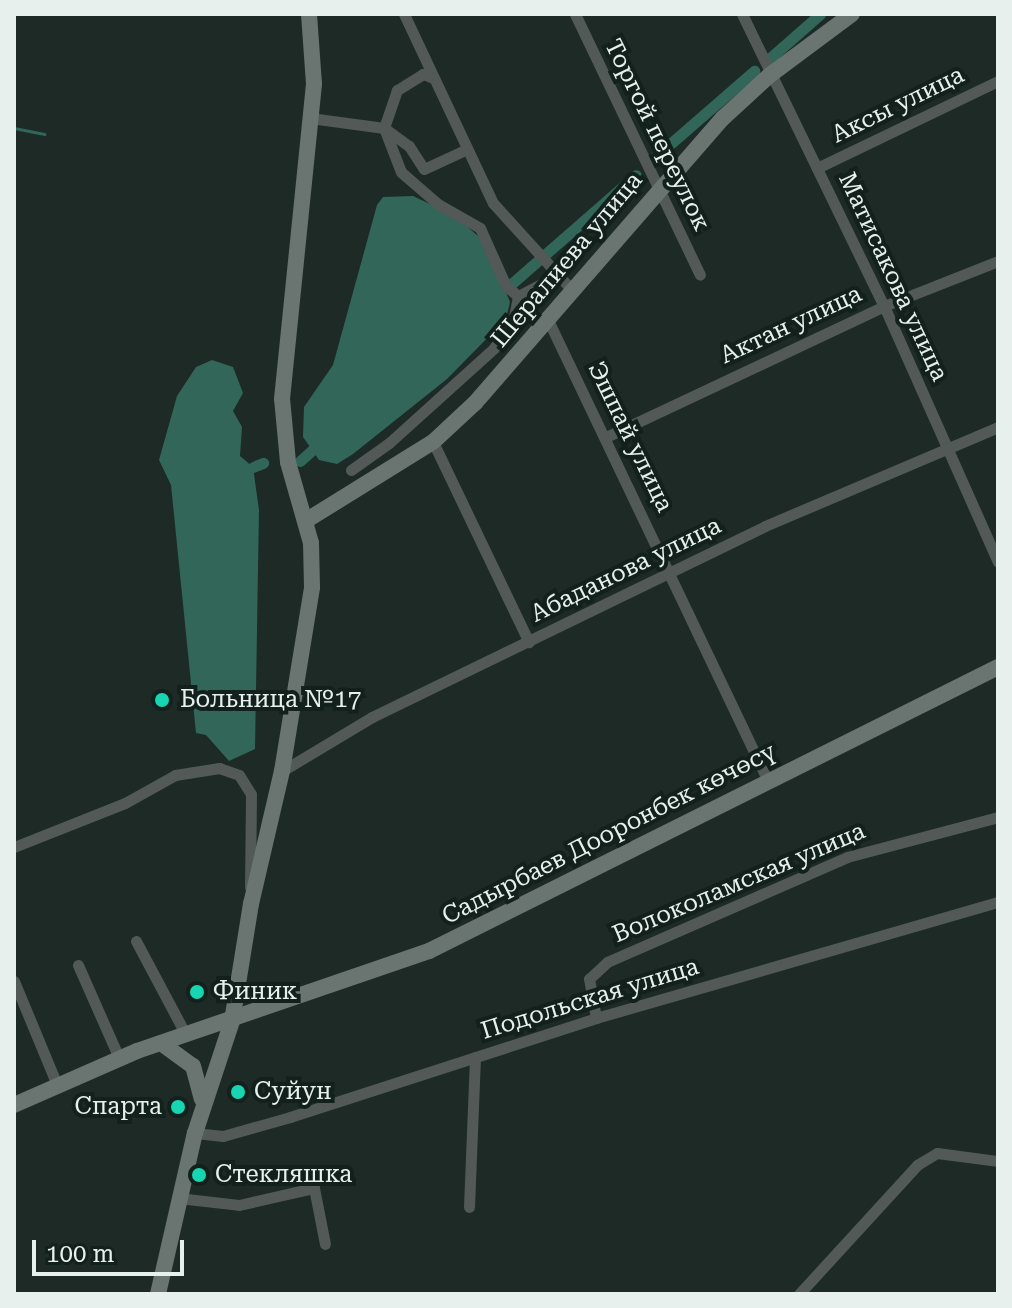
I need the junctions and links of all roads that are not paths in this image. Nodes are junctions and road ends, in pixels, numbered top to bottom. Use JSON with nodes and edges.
{"nodes":[{"id":1,"x":309,"y":14,"type":"edge"},
{"id":2,"x":404,"y":14,"type":"edge"},
{"id":3,"x":575,"y":14,"type":"edge"},
{"id":4,"x":742,"y":14,"type":"edge"},
{"id":5,"x":852,"y":14,"type":"edge"},
{"id":6,"x":770,"y":75,"type":"junction"},
{"id":7,"x":433,"y":78,"type":"junction"},
{"id":8,"x":998,"y":81,"type":"edge"},
{"id":9,"x":310,"y":118,"type":"junction"},
{"id":10,"x":384,"y":128,"type":"junction"},
{"id":11,"x":467,"y":149,"type":"junction"},
{"id":12,"x":817,"y":168,"type":"junction"},
{"id":13,"x":658,"y":187,"type":"junction"},
{"id":14,"x":998,"y":261,"type":"edge"},
{"id":15,"x":558,"y":275,"type":"junction"},
{"id":16,"x":700,"y":275,"type":"dead end"},
{"id":17,"x":572,"y":290,"type":"junction"},
{"id":18,"x":518,"y":296,"type":"junction"},
{"id":19,"x":884,"y":306,"type":"junction"},
{"id":20,"x":548,"y":320,"type":"junction"},
{"id":21,"x":998,"y":427,"type":"edge"},
{"id":22,"x":606,"y":437,"type":"junction"},
{"id":23,"x":433,"y":442,"type":"junction"},
{"id":24,"x":949,"y":447,"type":"junction"},
{"id":25,"x":351,"y":470,"type":"dead end"},
{"id":26,"x":307,"y":520,"type":"junction"},
{"id":27,"x":998,"y":562,"type":"edge"},
{"id":28,"x":672,"y":573,"type":"junction"},
{"id":29,"x":529,"y":642,"type":"junction"},
{"id":30,"x":998,"y":667,"type":"edge"},
{"id":31,"x":282,"y":771,"type":"junction"},
{"id":32,"x":768,"y":781,"type":"junction"},
{"id":33,"x":998,"y":817,"type":"edge"},
{"id":34,"x":14,"y":847,"type":"edge"},
{"id":35,"x":998,"y":902,"type":"edge"},
{"id":36,"x":251,"y":904,"type":"junction"},
{"id":37,"x":136,"y":941,"type":"dead end"},
{"id":38,"x":78,"y":965,"type":"dead end"},
{"id":39,"x":14,"y":981,"type":"edge"},
{"id":40,"x":596,"y":1018,"type":"junction"},
{"id":41,"x":232,"y":1021,"type":"junction"},
{"id":42,"x":186,"y":1035,"type":"junction"},
{"id":43,"x":161,"y":1043,"type":"junction"},
{"id":44,"x":475,"y":1057,"type":"junction"},
{"id":45,"x":119,"y":1058,"type":"junction"},
{"id":46,"x":57,"y":1085,"type":"junction"},
{"id":47,"x":14,"y":1105,"type":"edge"},
{"id":48,"x":203,"y":1109,"type":"junction"},
{"id":49,"x":195,"y":1133,"type":"junction"},
{"id":50,"x":998,"y":1161,"type":"edge"},
{"id":51,"x":178,"y":1198,"type":"junction"},
{"id":52,"x":469,"y":1207,"type":"dead end"},
{"id":53,"x":325,"y":1244,"type":"dead end"},
{"id":54,"x":158,"y":1294,"type":"edge"},
{"id":55,"x":799,"y":1294,"type":"edge"}],
"edges":[{"from":1,"to":9,"type":"street"},
{"from":2,"to":7,"type":"street"},
{"from":3,"to":13,"type":"street","name":"Торгой переулок"},
{"from":4,"to":6,"type":"street","name":"Матисакова улица"},
{"from":5,"to":6,"type":"street","name":"Шералиева улица"},
{"from":6,"to":12,"type":"street","name":"Матисакова улица"},
{"from":6,"to":13,"type":"street","name":"Шералиева улица"},
{"from":7,"to":10,"type":"street"},
{"from":7,"to":11,"type":"street"},
{"from":8,"to":12,"type":"street","name":"Аксы улица"},
{"from":9,"to":10,"type":"street"},
{"from":9,"to":26,"type":"street"},
{"from":10,"to":11,"type":"street"},
{"from":10,"to":18,"type":"street"},
{"from":11,"to":15,"type":"street"},
{"from":12,"to":19,"type":"street","name":"Матисакова улица"},
{"from":13,"to":16,"type":"street","name":"Торгой переулок"},
{"from":13,"to":17,"type":"street","name":"Шералиева улица"},
{"from":14,"to":19,"type":"street","name":"Актан улица"},
{"from":15,"to":17,"type":"street"},
{"from":15,"to":18,"type":"street"},
{"from":17,"to":20,"type":"street","name":"Шералиева улица"},
{"from":18,"to":25,"type":"street"},
{"from":19,"to":22,"type":"street","name":"Актан улица"},
{"from":19,"to":24,"type":"street","name":"Матисакова улица"},
{"from":20,"to":22,"type":"street","name":"Эшпай улица"},
{"from":20,"to":23,"type":"street","name":"Шералиева улица"},
{"from":21,"to":24,"type":"street","name":"Абаданова улица"},
{"from":22,"to":28,"type":"street","name":"Эшпай улица"},
{"from":23,"to":26,"type":"street","name":"Шералиева улица"},
{"from":23,"to":29,"type":"street"},
{"from":24,"to":27,"type":"street","name":"Матисакова улица"},
{"from":24,"to":28,"type":"street","name":"Абаданова улица"},
{"from":26,"to":31,"type":"street"},
{"from":28,"to":29,"type":"street","name":"Абаданова улица"},
{"from":28,"to":32,"type":"street","name":"Эшпай улица"},
{"from":29,"to":31,"type":"street","name":"Абаданова улица"},
{"from":30,"to":32,"type":"street","name":"Садырбаев Дооронбек көчөсү"},
{"from":31,"to":36,"type":"street"},
{"from":32,"to":41,"type":"street","name":"Садырбаев Дооронбек көчөсү"},
{"from":33,"to":40,"type":"street","name":"Волоколамская улица"},
{"from":34,"to":36,"type":"street"},
{"from":35,"to":40,"type":"street","name":"Подольская улица"},
{"from":36,"to":41,"type":"street"},
{"from":37,"to":42,"type":"street"},
{"from":38,"to":45,"type":"street"},
{"from":39,"to":46,"type":"street"},
{"from":40,"to":44,"type":"street","name":"Подольская улица"},
{"from":41,"to":42,"type":"street","name":"Садырбаев Дооронбек көчөсү"},
{"from":41,"to":48,"type":"street"},
{"from":42,"to":43,"type":"street","name":"Садырбаев Дооронбек көчөсү"},
{"from":43,"to":45,"type":"street","name":"Садырбаев Дооронбек көчөсү"},
{"from":43,"to":48,"type":"street"},
{"from":44,"to":49,"type":"street","name":"Подольская улица"},
{"from":44,"to":52,"type":"street"},
{"from":45,"to":46,"type":"street","name":"Садырбаев Дооронбек көчөсү"},
{"from":46,"to":47,"type":"street","name":"Садырбаев Дооронбек көчөсү"},
{"from":48,"to":49,"type":"street"},
{"from":49,"to":51,"type":"street"},
{"from":50,"to":55,"type":"street"},
{"from":51,"to":53,"type":"street"},
{"from":51,"to":54,"type":"street"}]}
